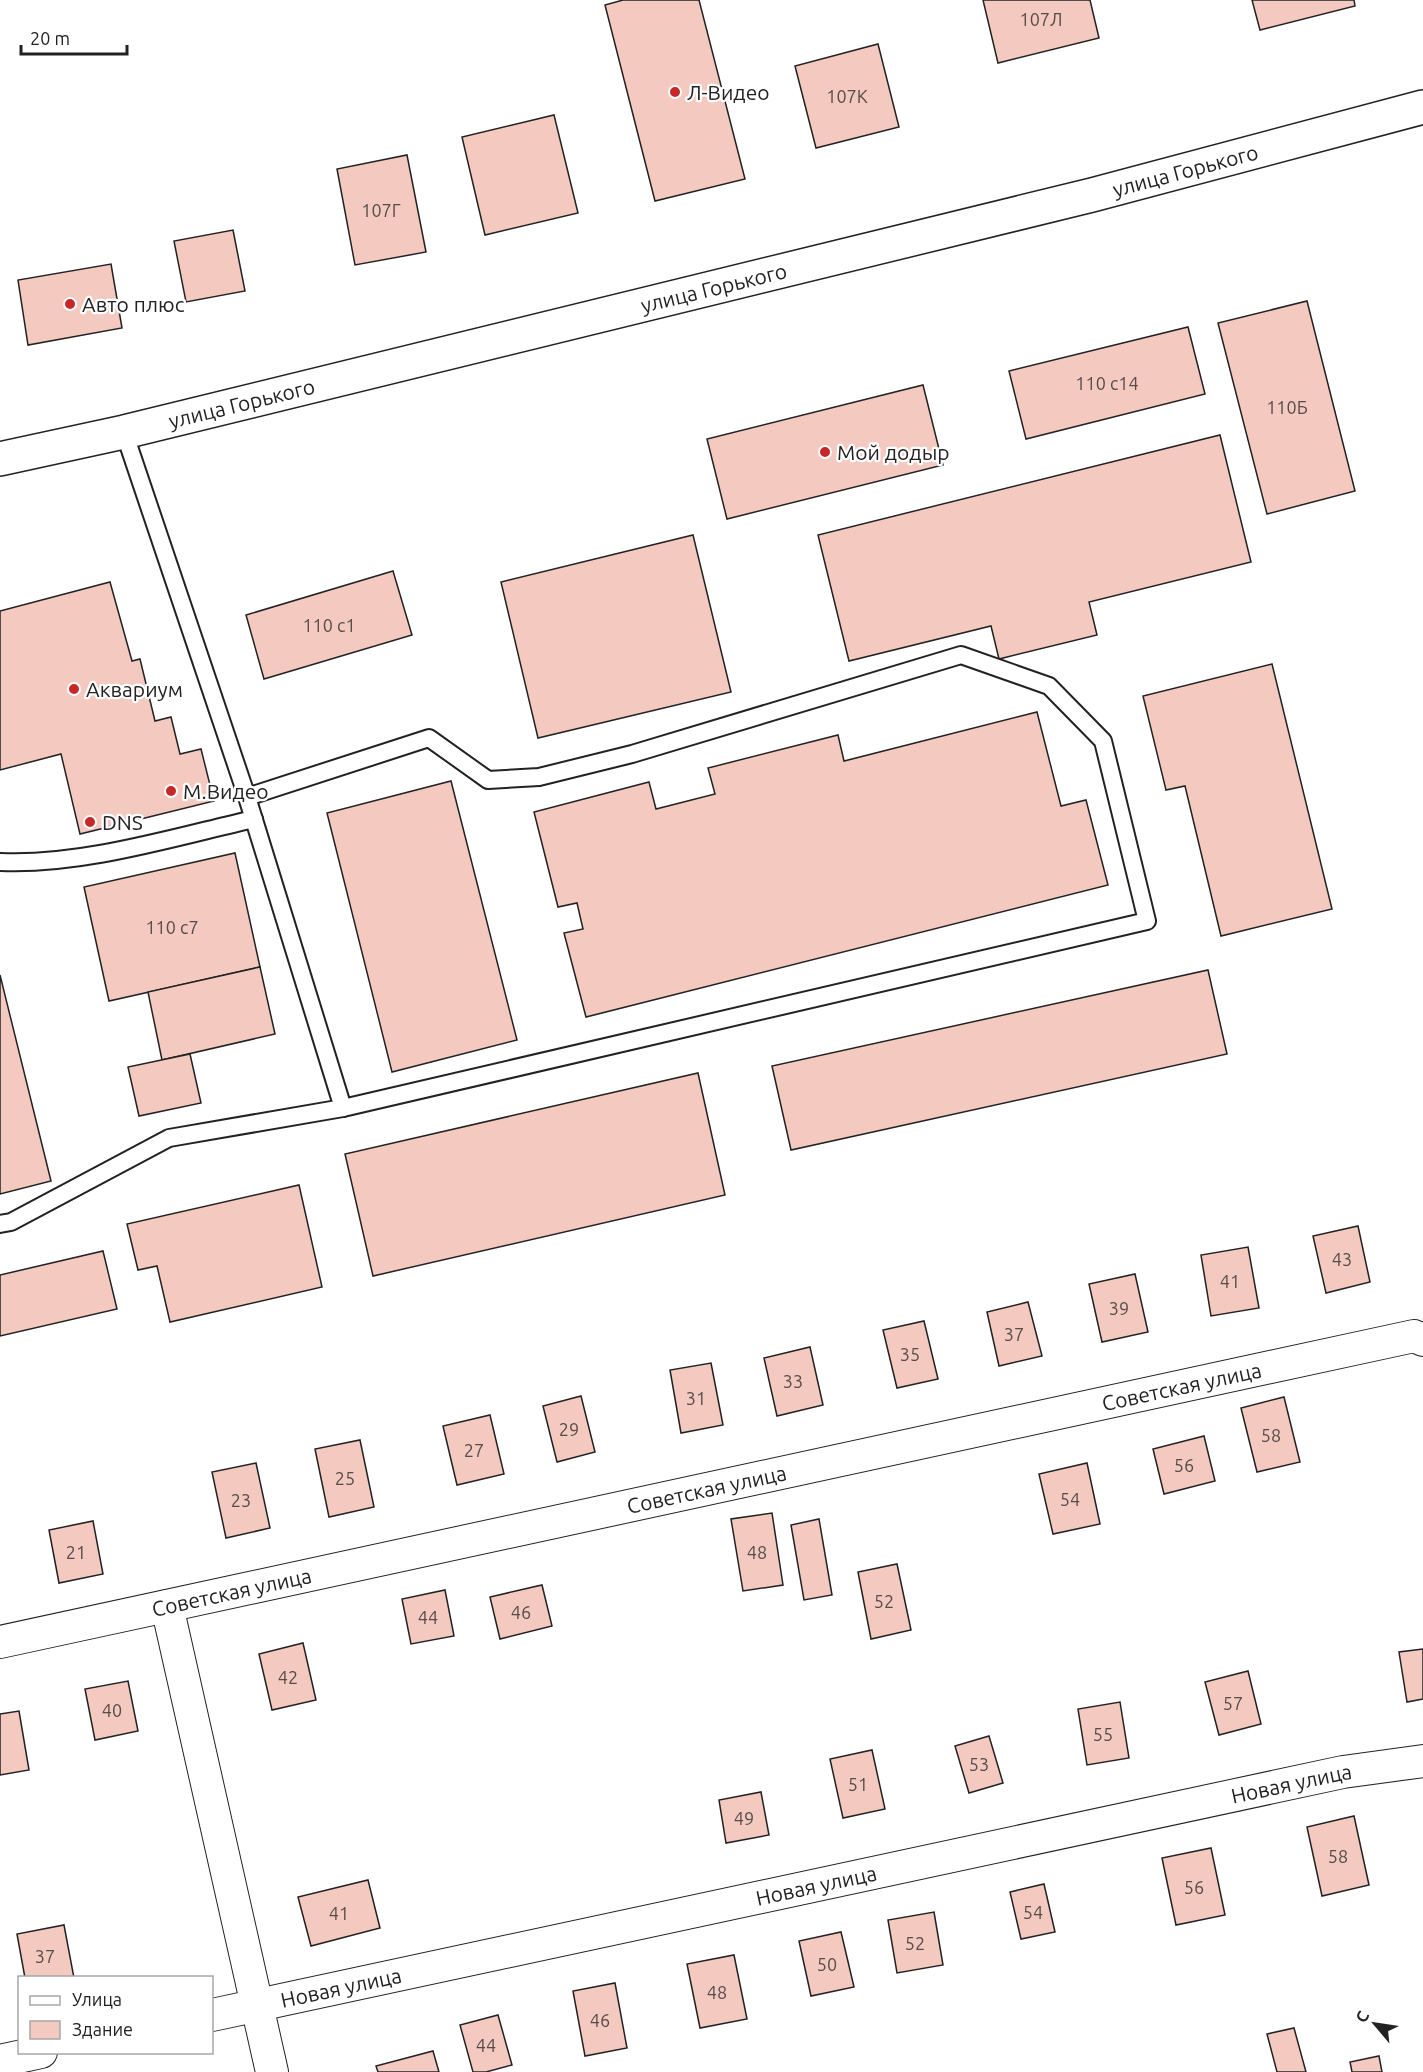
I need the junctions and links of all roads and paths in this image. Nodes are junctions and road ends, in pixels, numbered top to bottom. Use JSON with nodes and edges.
{"nodes":[{"id":1,"x":1423,"y":107,"type":"edge"},
{"id":2,"x":124,"y":432,"type":"junction"},
{"id":3,"x":0,"y":459,"type":"edge"},
{"id":4,"x":247,"y":797,"type":"junction"},
{"id":5,"x":254,"y":819,"type":"junction"},
{"id":6,"x":0,"y":862,"type":"edge"},
{"id":7,"x":343,"y":1108,"type":"junction"},
{"id":8,"x":0,"y":1224,"type":"edge"},
{"id":9,"x":1419,"y":1338,"type":"edge"},
{"id":10,"x":167,"y":1606,"type":"junction"},
{"id":11,"x":0,"y":1642,"type":"edge"},
{"id":12,"x":1423,"y":1761,"type":"edge"},
{"id":13,"x":257,"y":2005,"type":"junction"},
{"id":14,"x":213,"y":2015,"type":"edge"},
{"id":15,"x":32,"y":2054,"type":"edge"},
{"id":16,"x":0,"y":2061,"type":"edge"},
{"id":17,"x":272,"y":2072,"type":"edge"}],
"edges":[{"from":1,"to":2,"type":"street","name":"улица Горького"},
{"from":2,"to":3,"type":"street","name":"улица Горького"},
{"from":2,"to":4,"type":"lane"},
{"from":4,"to":5,"type":"lane"},
{"from":4,"to":7,"type":"lane"},
{"from":5,"to":6,"type":"lane"},
{"from":5,"to":7,"type":"lane"},
{"from":7,"to":8,"type":"lane"},
{"from":9,"to":10,"type":"street","name":"Советская улица"},
{"from":10,"to":11,"type":"street","name":"Советская улица"},
{"from":10,"to":13,"type":"street"},
{"from":12,"to":13,"type":"street","name":"Новая улица"},
{"from":13,"to":14,"type":"street","name":"Новая улица"},
{"from":13,"to":17,"type":"street"},
{"from":15,"to":16,"type":"street"}]}
